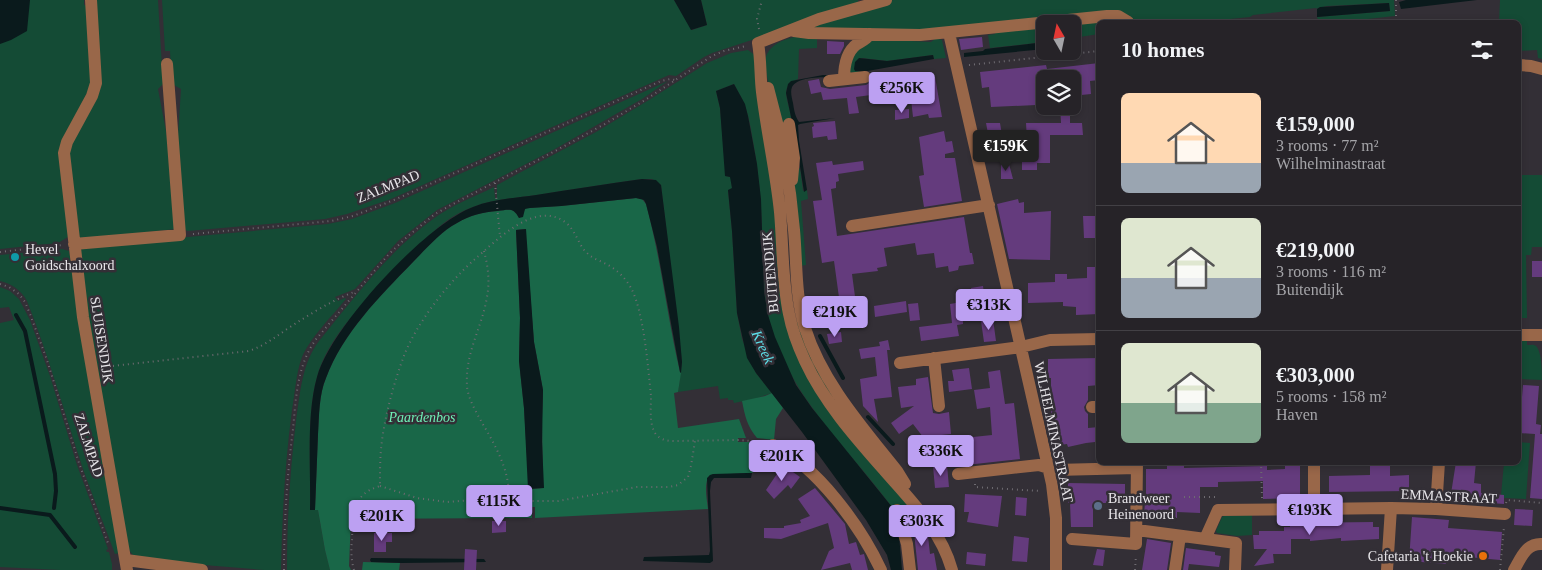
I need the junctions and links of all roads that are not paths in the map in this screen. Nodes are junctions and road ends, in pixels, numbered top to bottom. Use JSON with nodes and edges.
{"nodes":[{"id":1,"x":91,"y":0,"type":"edge"},
{"id":2,"x":886,"y":0,"type":"edge"},
{"id":3,"x":863,"y":4,"type":"edge"},
{"id":4,"x":1125,"y":20,"type":"edge"},
{"id":5,"x":793,"y":30,"type":"junction"},
{"id":6,"x":949,"y":33,"type":"junction"},
{"id":7,"x":870,"y":34,"type":"junction"},
{"id":8,"x":761,"y":63,"type":"junction"},
{"id":9,"x":167,"y":64,"type":"dead end"},
{"id":10,"x":1521,"y":66,"type":"edge"},
{"id":11,"x":1542,"y":69,"type":"edge"},
{"id":12,"x":865,"y":77,"type":"dead end"},
{"id":13,"x":844,"y":79,"type":"junction"},
{"id":14,"x":829,"y":81,"type":"dead end"},
{"id":15,"x":789,"y":124,"type":"dead end"},
{"id":16,"x":789,"y":190,"type":"junction"},
{"id":17,"x":989,"y":205,"type":"junction"},
{"id":18,"x":852,"y":226,"type":"dead end"},
{"id":19,"x":74,"y":244,"type":"junction"},
{"id":20,"x":1521,"y":335,"type":"edge"},
{"id":21,"x":1542,"y":335,"type":"edge"},
{"id":22,"x":1096,"y":339,"type":"edge"},
{"id":23,"x":1021,"y":347,"type":"junction"},
{"id":24,"x":934,"y":358,"type":"junction"},
{"id":25,"x":900,"y":363,"type":"dead end"},
{"id":26,"x":940,"y":406,"type":"dead end"},
{"id":27,"x":773,"y":445,"type":"road end"},
{"id":28,"x":1137,"y":465,"type":"edge"},
{"id":29,"x":1314,"y":465,"type":"edge"},
{"id":30,"x":1439,"y":465,"type":"edge"},
{"id":31,"x":1048,"y":468,"type":"junction"},
{"id":32,"x":958,"y":474,"type":"dead end"},
{"id":33,"x":911,"y":500,"type":"junction"},
{"id":34,"x":1391,"y":508,"type":"junction"},
{"id":35,"x":1314,"y":509,"type":"junction"},
{"id":36,"x":1436,"y":509,"type":"junction"},
{"id":37,"x":897,"y":510,"type":"dead end"},
{"id":38,"x":1505,"y":514,"type":"dead end"},
{"id":39,"x":1137,"y":530,"type":"junction"},
{"id":40,"x":1180,"y":536,"type":"junction"},
{"id":41,"x":1072,"y":539,"type":"dead end"},
{"id":42,"x":1206,"y":539,"type":"junction"},
{"id":43,"x":1542,"y":544,"type":"edge"},
{"id":44,"x":126,"y":565,"type":"edge"},
{"id":45,"x":202,"y":570,"type":"edge"},
{"id":46,"x":881,"y":570,"type":"edge"},
{"id":47,"x":910,"y":570,"type":"edge"},
{"id":48,"x":952,"y":570,"type":"edge"},
{"id":49,"x":1056,"y":570,"type":"edge"},
{"id":50,"x":1175,"y":570,"type":"edge"},
{"id":51,"x":1235,"y":570,"type":"edge"},
{"id":52,"x":1388,"y":570,"type":"edge"},
{"id":53,"x":1514,"y":570,"type":"edge"}],
"edges":[{"from":1,"to":19,"type":"street","name":"SLUISENDIJK"},
{"from":2,"to":3,"type":"street"},
{"from":3,"to":5,"type":"street"},
{"from":4,"to":6,"type":"street"},
{"from":5,"to":7,"type":"street"},
{"from":5,"to":8,"type":"street","name":"BUITENDIJK"},
{"from":6,"to":7,"type":"street"},
{"from":6,"to":17,"type":"street","name":"WILHELMINASTRAAT"},
{"from":7,"to":13,"type":"street"},
{"from":8,"to":16,"type":"street","name":"BUITENDIJK"},
{"from":8,"to":33,"type":"street","name":"BUITENDIJK"},
{"from":9,"to":19,"type":"street"},
{"from":10,"to":11,"type":"street"},
{"from":12,"to":13,"type":"street"},
{"from":13,"to":14,"type":"street"},
{"from":15,"to":16,"type":"street","name":"BUITENDIJK"},
{"from":16,"to":33,"type":"street","name":"BUITENDIJK"},
{"from":17,"to":18,"type":"street"},
{"from":17,"to":23,"type":"street","name":"WILHELMINASTRAAT"},
{"from":19,"to":44,"type":"street","name":"SLUISENDIJK"},
{"from":20,"to":21,"type":"street"},
{"from":22,"to":23,"type":"street"},
{"from":23,"to":24,"type":"street"},
{"from":23,"to":31,"type":"street","name":"WILHELMINASTRAAT"},
{"from":24,"to":25,"type":"street"},
{"from":24,"to":26,"type":"street"},
{"from":27,"to":46,"type":"street"},
{"from":28,"to":31,"type":"street"},
{"from":28,"to":39,"type":"street"},
{"from":29,"to":35,"type":"street"},
{"from":30,"to":36,"type":"street"},
{"from":31,"to":32,"type":"street"},
{"from":31,"to":49,"type":"street","name":"WILHELMINASTRAAT"},
{"from":33,"to":48,"type":"street","name":"BUITENDIJK"},
{"from":34,"to":35,"type":"street","name":"EMMASTRAAT"},
{"from":34,"to":36,"type":"street","name":"EMMASTRAAT"},
{"from":34,"to":52,"type":"street","name":"EMMASTRAAT"},
{"from":35,"to":42,"type":"street","name":"EMMASTRAAT"},
{"from":36,"to":38,"type":"street","name":"EMMASTRAAT"},
{"from":37,"to":47,"type":"street"},
{"from":39,"to":40,"type":"street"},
{"from":39,"to":41,"type":"street"},
{"from":40,"to":42,"type":"street"},
{"from":40,"to":50,"type":"street"},
{"from":42,"to":51,"type":"street"},
{"from":43,"to":53,"type":"street"},
{"from":44,"to":45,"type":"street"}]}
